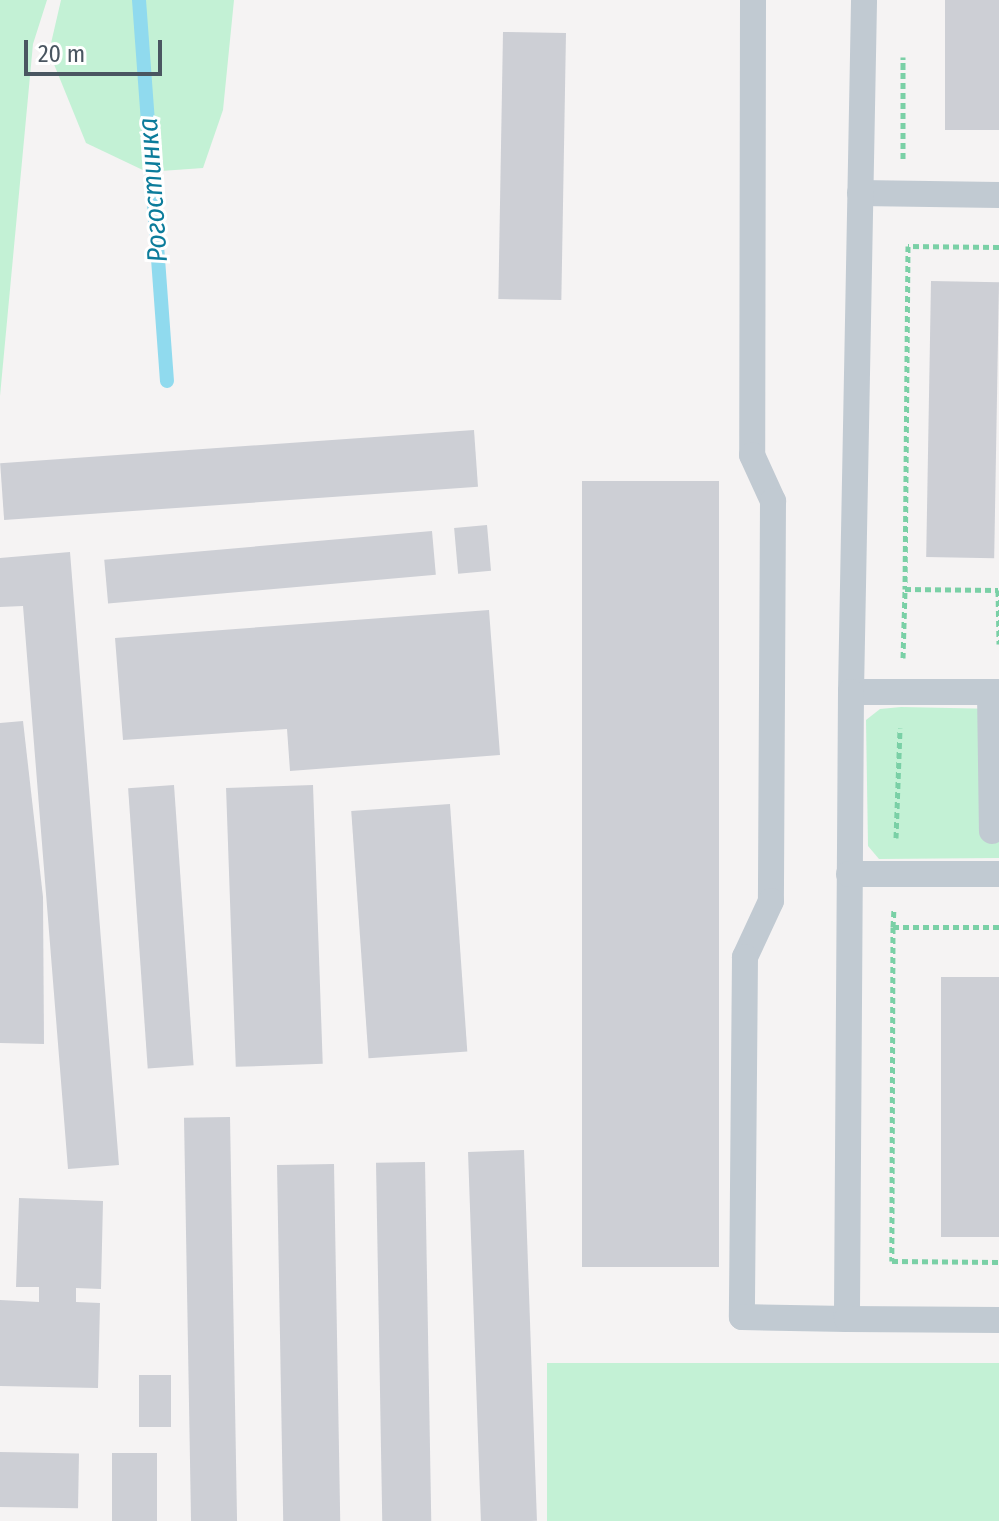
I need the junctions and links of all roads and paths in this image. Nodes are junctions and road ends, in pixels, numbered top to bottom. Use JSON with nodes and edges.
{"nodes":[{"id":1,"x":753,"y":0,"type":"edge"},
{"id":2,"x":864,"y":0,"type":"edge"},
{"id":3,"x":903,"y":45,"type":"dead end"},
{"id":4,"x":903,"y":164,"type":"dead end"},
{"id":5,"x":860,"y":193,"type":"junction"},
{"id":6,"x":999,"y":195,"type":"edge"},
{"id":7,"x":999,"y":247,"type":"edge"},
{"id":8,"x":905,"y":589,"type":"junction"},
{"id":9,"x":999,"y":644,"type":"edge"},
{"id":10,"x":851,"y":692,"type":"junction"},
{"id":11,"x":902,"y":692,"type":"junction"},
{"id":12,"x":995,"y":692,"type":"edge"},
{"id":13,"x":992,"y":831,"type":"dead end"},
{"id":14,"x":849,"y":874,"type":"junction"},
{"id":15,"x":896,"y":874,"type":"junction"},
{"id":16,"x":999,"y":874,"type":"edge"},
{"id":17,"x":893,"y":927,"type":"junction"},
{"id":18,"x":999,"y":927,"type":"edge"},
{"id":19,"x":999,"y":1262,"type":"edge"},
{"id":20,"x":847,"y":1319,"type":"junction"},
{"id":21,"x":999,"y":1320,"type":"edge"}],
"edges":[{"from":1,"to":20,"type":"lane"},
{"from":2,"to":5,"type":"lane"},
{"from":3,"to":4,"type":"path"},
{"from":5,"to":6,"type":"lane"},
{"from":5,"to":10,"type":"lane"},
{"from":7,"to":8,"type":"path"},
{"from":8,"to":9,"type":"path"},
{"from":8,"to":11,"type":"path"},
{"from":10,"to":11,"type":"lane"},
{"from":10,"to":14,"type":"lane"},
{"from":11,"to":12,"type":"lane"},
{"from":11,"to":15,"type":"path"},
{"from":12,"to":13,"type":"lane"},
{"from":14,"to":15,"type":"lane"},
{"from":14,"to":20,"type":"lane"},
{"from":15,"to":16,"type":"lane"},
{"from":15,"to":17,"type":"path"},
{"from":17,"to":18,"type":"path"},
{"from":17,"to":19,"type":"path"},
{"from":20,"to":21,"type":"lane"}]}
